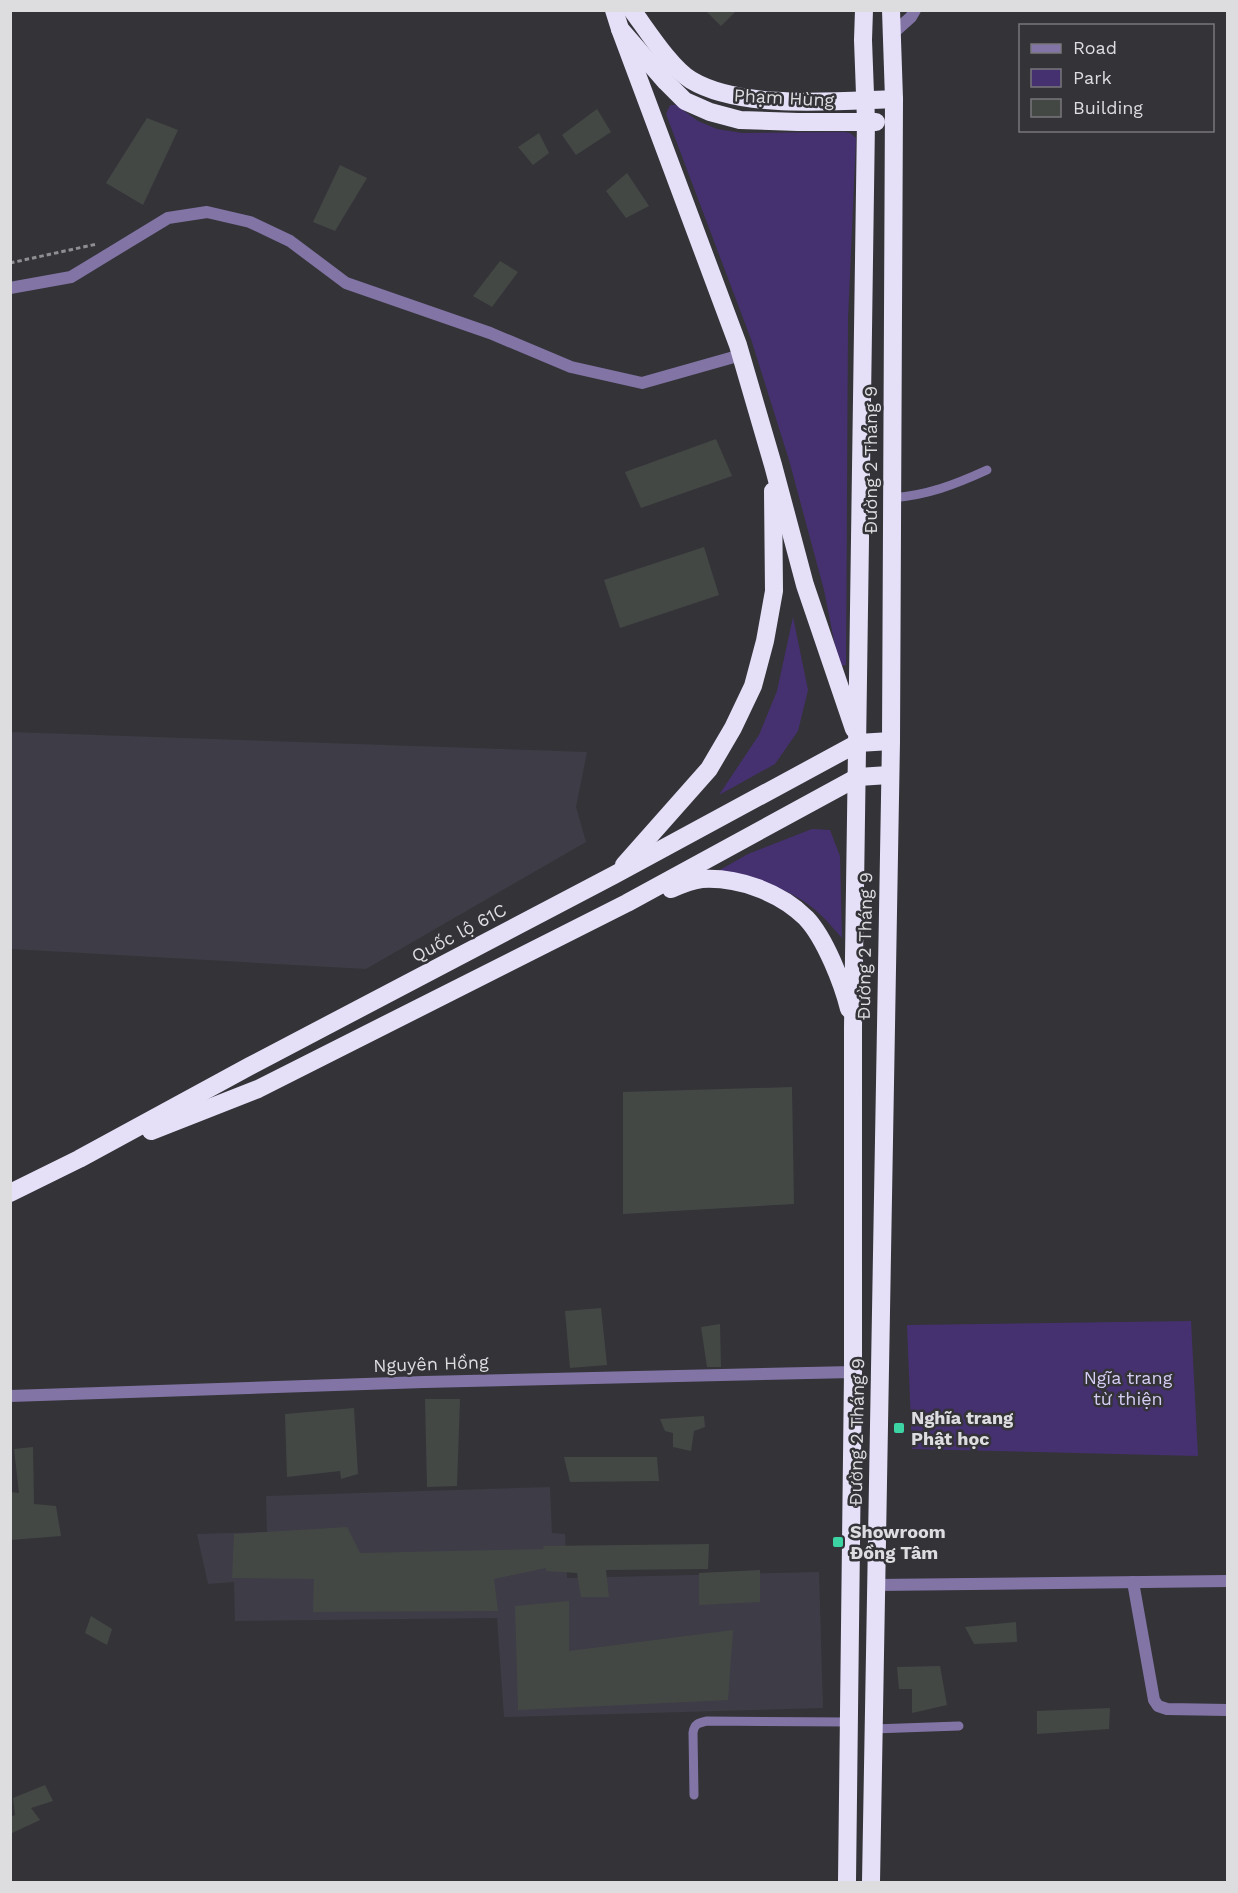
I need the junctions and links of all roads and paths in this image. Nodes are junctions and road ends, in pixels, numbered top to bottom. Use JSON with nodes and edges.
{"nodes":[{"id":1,"x":614,"y":10,"type":"edge"},
{"id":2,"x":632,"y":10,"type":"edge"},
{"id":3,"x":855,"y":10,"type":"edge"},
{"id":4,"x":864,"y":10,"type":"edge"},
{"id":5,"x":891,"y":10,"type":"edge"},
{"id":6,"x":915,"y":10,"type":"edge"},
{"id":7,"x":620,"y":29,"type":"junction"},
{"id":8,"x":891,"y":35,"type":"junction"},
{"id":9,"x":863,"y":40,"type":"junction"},
{"id":10,"x":894,"y":99,"type":"junction"},
{"id":11,"x":866,"y":100,"type":"junction"},
{"id":12,"x":867,"y":121,"type":"junction"},
{"id":13,"x":893,"y":123,"type":"junction"},
{"id":14,"x":10,"y":288,"type":"edge"},
{"id":15,"x":741,"y":355,"type":"junction"},
{"id":16,"x":773,"y":465,"type":"junction"},
{"id":17,"x":987,"y":470,"type":"dead end"},
{"id":18,"x":892,"y":498,"type":"junction"},
{"id":19,"x":891,"y":741,"type":"junction"},
{"id":20,"x":858,"y":742,"type":"junction"},
{"id":21,"x":889,"y":775,"type":"junction"},
{"id":22,"x":858,"y":777,"type":"junction"},
{"id":23,"x":614,"y":875,"type":"junction"},
{"id":24,"x":627,"y":903,"type":"junction"},
{"id":25,"x":853,"y":1027,"type":"junction"},
{"id":26,"x":79,"y":1159,"type":"junction"},
{"id":27,"x":14,"y":1191,"type":"edge"},
{"id":28,"x":853,"y":1372,"type":"junction"},
{"id":29,"x":10,"y":1396,"type":"edge"},
{"id":30,"x":1227,"y":1581,"type":"edge"},
{"id":31,"x":1133,"y":1582,"type":"junction"},
{"id":32,"x":876,"y":1586,"type":"junction"},
{"id":33,"x":1227,"y":1710,"type":"edge"},
{"id":34,"x":849,"y":1722,"type":"junction"},
{"id":35,"x":959,"y":1726,"type":"dead end"},
{"id":36,"x":873,"y":1729,"type":"junction"},
{"id":37,"x":694,"y":1796,"type":"dead end"},
{"id":38,"x":847,"y":1882,"type":"edge"},
{"id":39,"x":871,"y":1882,"type":"edge"}],
"edges":[{"from":1,"to":7,"type":"highway","name":"Phạm Hùng"},
{"from":2,"to":11,"type":"highway","name":"Phạm Hùng"},
{"from":3,"to":9,"type":"street"},
{"from":4,"to":9,"type":"highway","name":"Đường 2 Tháng 9"},
{"from":5,"to":8,"type":"highway","name":"Đường 2 Tháng 9"},
{"from":6,"to":8,"type":"street"},
{"from":7,"to":12,"type":"highway","name":"Phạm Hùng"},
{"from":7,"to":15,"type":"highway"},
{"from":8,"to":10,"type":"highway","name":"Đường 2 Tháng 9"},
{"from":9,"to":11,"type":"highway","name":"Đường 2 Tháng 9"},
{"from":10,"to":11,"type":"highway","name":"Phạm Hùng"},
{"from":10,"to":13,"type":"highway","name":"Đường 2 Tháng 9"},
{"from":11,"to":12,"type":"highway","name":"Đường 2 Tháng 9"},
{"from":12,"to":13,"type":"highway","name":"Phạm Hùng"},
{"from":12,"to":20,"type":"highway","name":"Đường 2 Tháng 9"},
{"from":13,"to":18,"type":"highway","name":"Đường 2 Tháng 9"},
{"from":14,"to":15,"type":"street"},
{"from":15,"to":16,"type":"highway"},
{"from":16,"to":20,"type":"highway"},
{"from":16,"to":23,"type":"highway"},
{"from":17,"to":18,"type":"lane"},
{"from":18,"to":19,"type":"highway","name":"Đường 2 Tháng 9"},
{"from":19,"to":20,"type":"highway"},
{"from":19,"to":21,"type":"highway","name":"Đường 2 Tháng 9"},
{"from":20,"to":22,"type":"highway","name":"Đường 2 Tháng 9"},
{"from":20,"to":23,"type":"highway","name":"Quốc lộ 61C"},
{"from":21,"to":22,"type":"highway"},
{"from":21,"to":32,"type":"highway","name":"Đường 2 Tháng 9"},
{"from":22,"to":24,"type":"highway","name":"Quốc lộ 61C"},
{"from":22,"to":25,"type":"highway","name":"Đường 2 Tháng 9"},
{"from":23,"to":26,"type":"highway","name":"Quốc lộ 61C"},
{"from":24,"to":25,"type":"highway"},
{"from":24,"to":26,"type":"highway","name":"Quốc lộ 61C"},
{"from":25,"to":28,"type":"highway","name":"Đường 2 Tháng 9"},
{"from":26,"to":27,"type":"highway","name":"Quốc lộ 61C"},
{"from":28,"to":29,"type":"street","name":"Nguyên Hồng"},
{"from":28,"to":34,"type":"highway","name":"Đường 2 Tháng 9"},
{"from":30,"to":31,"type":"street"},
{"from":31,"to":32,"type":"street"},
{"from":31,"to":33,"type":"street"},
{"from":32,"to":36,"type":"highway","name":"Đường 2 Tháng 9"},
{"from":34,"to":37,"type":"lane"},
{"from":34,"to":38,"type":"highway","name":"Đường 2 Tháng 9"},
{"from":35,"to":36,"type":"lane"},
{"from":36,"to":39,"type":"highway","name":"Đường 2 Tháng 9"}]}
